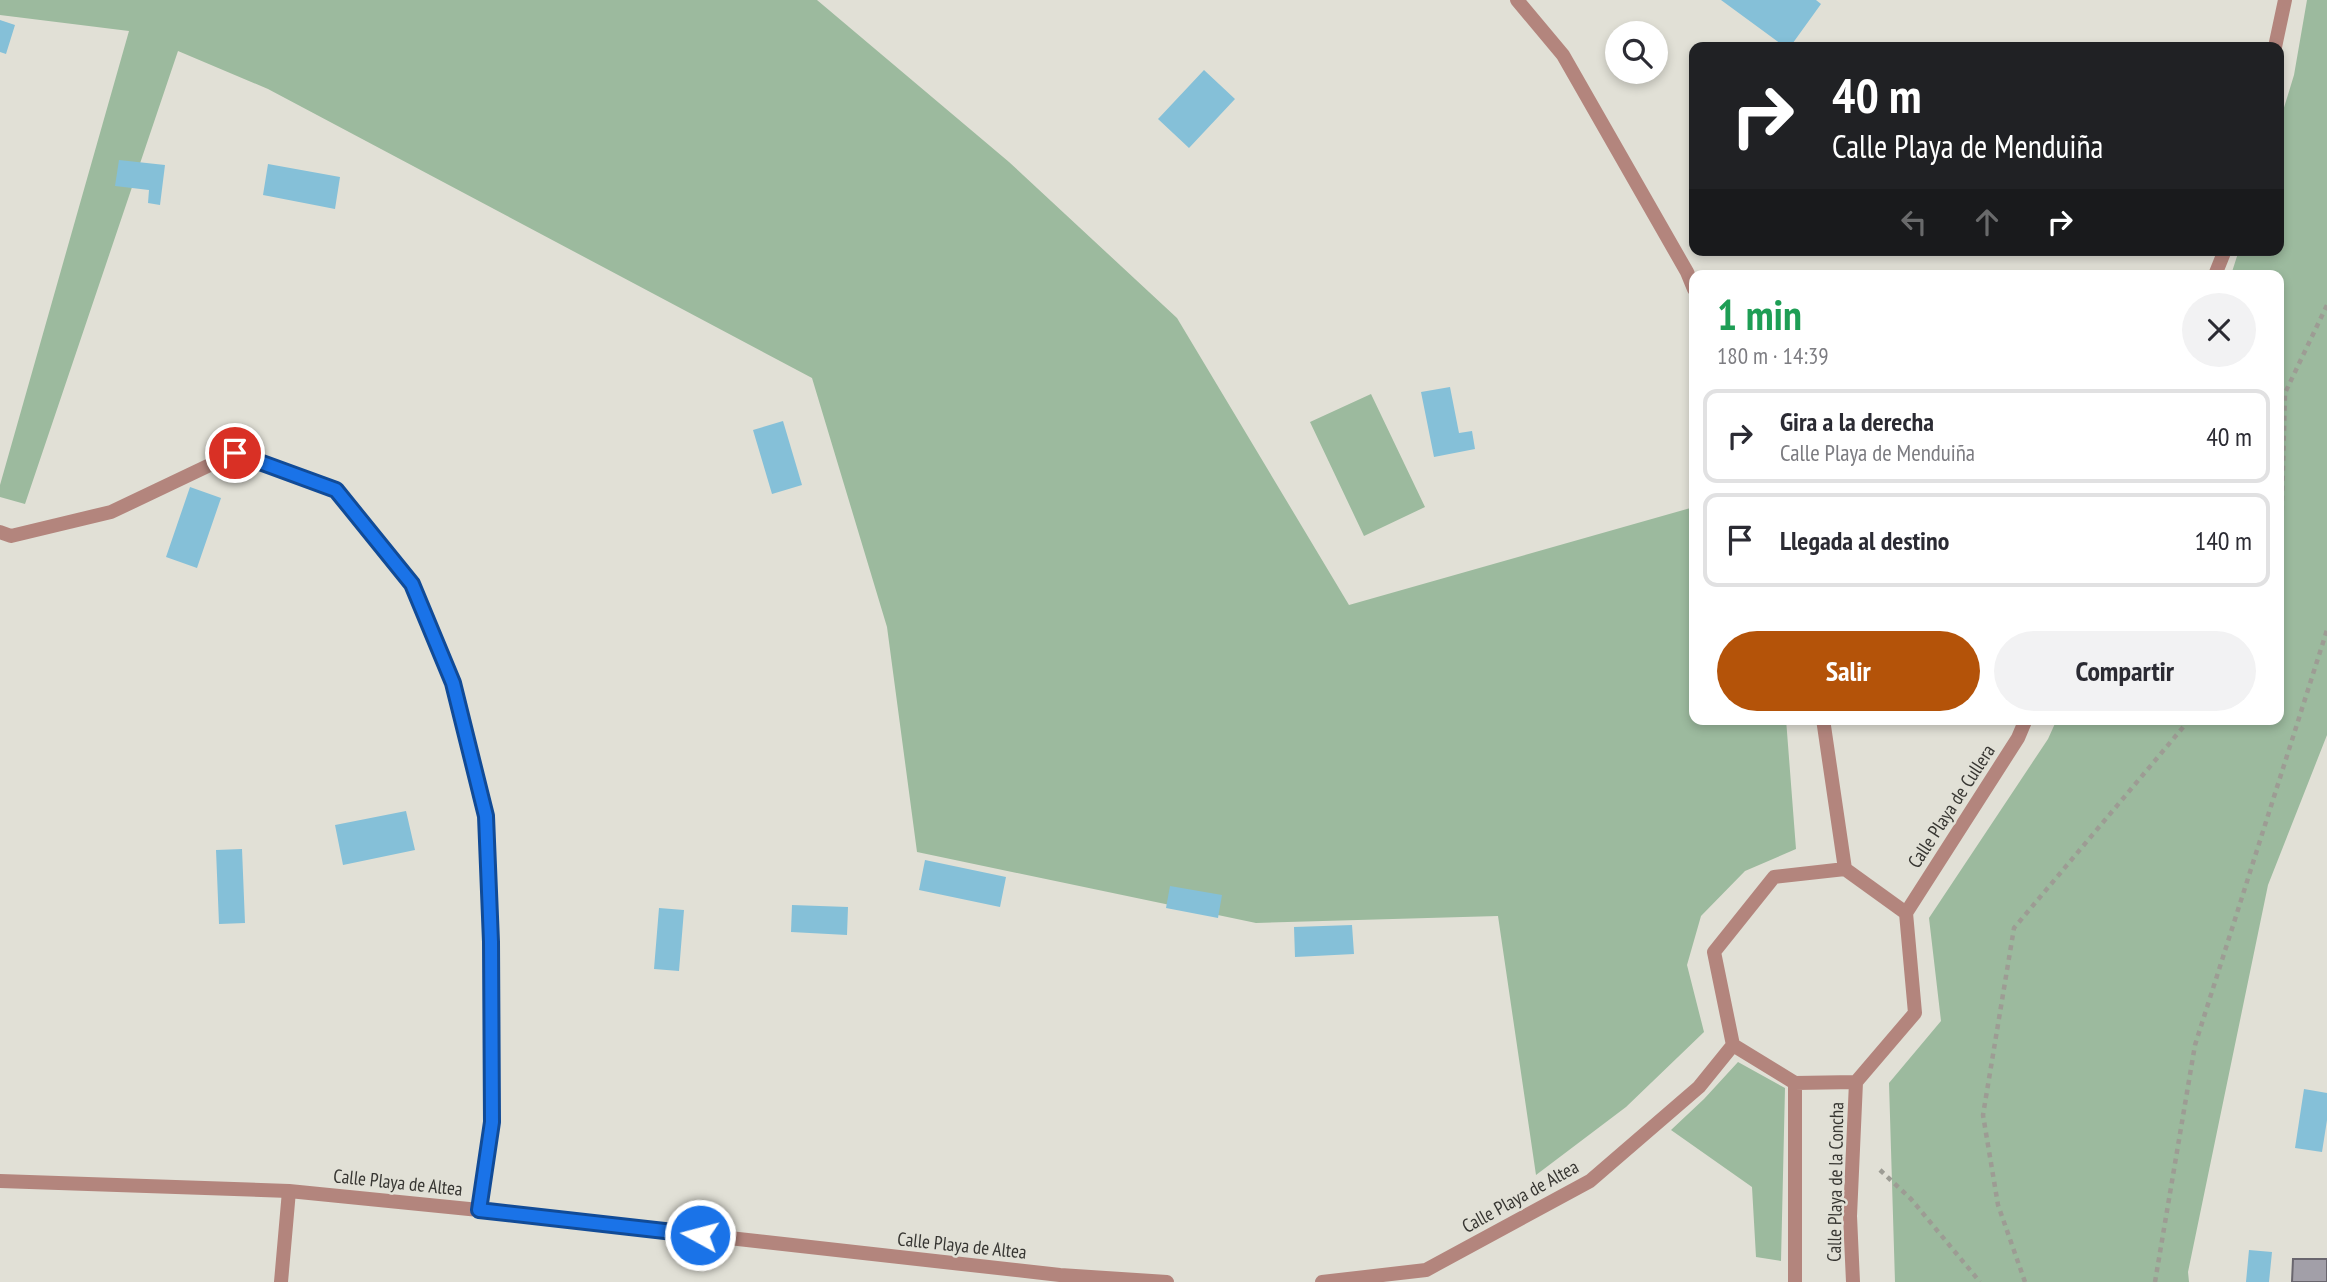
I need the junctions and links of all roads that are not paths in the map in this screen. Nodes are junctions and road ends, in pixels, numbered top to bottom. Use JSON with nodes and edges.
{"nodes":[{"id":1,"x":1517,"y":0,"type":"edge"},
{"id":2,"x":2285,"y":0,"type":"edge"},
{"id":3,"x":2276,"y":42,"type":"edge"},
{"id":4,"x":1689,"y":277,"type":"edge"},
{"id":5,"x":0,"y":532,"type":"edge"},
{"id":6,"x":1824,"y":725,"type":"edge"},
{"id":7,"x":2023,"y":725,"type":"edge"},
{"id":8,"x":1845,"y":869,"type":"junction"},
{"id":9,"x":1906,"y":913,"type":"junction"},
{"id":10,"x":1733,"y":1045,"type":"junction"},
{"id":11,"x":1856,"y":1082,"type":"junction"},
{"id":12,"x":1795,"y":1083,"type":"junction"},
{"id":13,"x":0,"y":1181,"type":"edge"},
{"id":14,"x":289,"y":1191,"type":"junction"},
{"id":15,"x":479,"y":1210,"type":"junction"},
{"id":16,"x":1059,"y":1279,"type":"edge"},
{"id":17,"x":281,"y":1282,"type":"edge"},
{"id":18,"x":1167,"y":1282,"type":"edge"},
{"id":19,"x":1322,"y":1282,"type":"edge"},
{"id":20,"x":1795,"y":1282,"type":"edge"},
{"id":21,"x":1853,"y":1282,"type":"edge"}],
"edges":[{"from":1,"to":4,"type":"street"},
{"from":2,"to":3,"type":"street"},
{"from":5,"to":15,"type":"street"},
{"from":6,"to":8,"type":"street"},
{"from":7,"to":9,"type":"street","name":"Calle Playa de Cullera"},
{"from":8,"to":9,"type":"street"},
{"from":8,"to":10,"type":"street"},
{"from":9,"to":11,"type":"street"},
{"from":10,"to":12,"type":"street"},
{"from":10,"to":19,"type":"street","name":"Calle Playa de Altea"},
{"from":11,"to":12,"type":"street"},
{"from":11,"to":21,"type":"street","name":"Calle Playa de la Concha"},
{"from":12,"to":20,"type":"street","name":"Calle Playa de la Concha"},
{"from":13,"to":14,"type":"street","name":"Calle Playa de Altea"},
{"from":14,"to":15,"type":"street","name":"Calle Playa de Altea"},
{"from":14,"to":17,"type":"street"},
{"from":15,"to":16,"type":"street","name":"Calle Playa de Altea"},
{"from":16,"to":18,"type":"street","name":"Calle Playa de Altea"}]}
